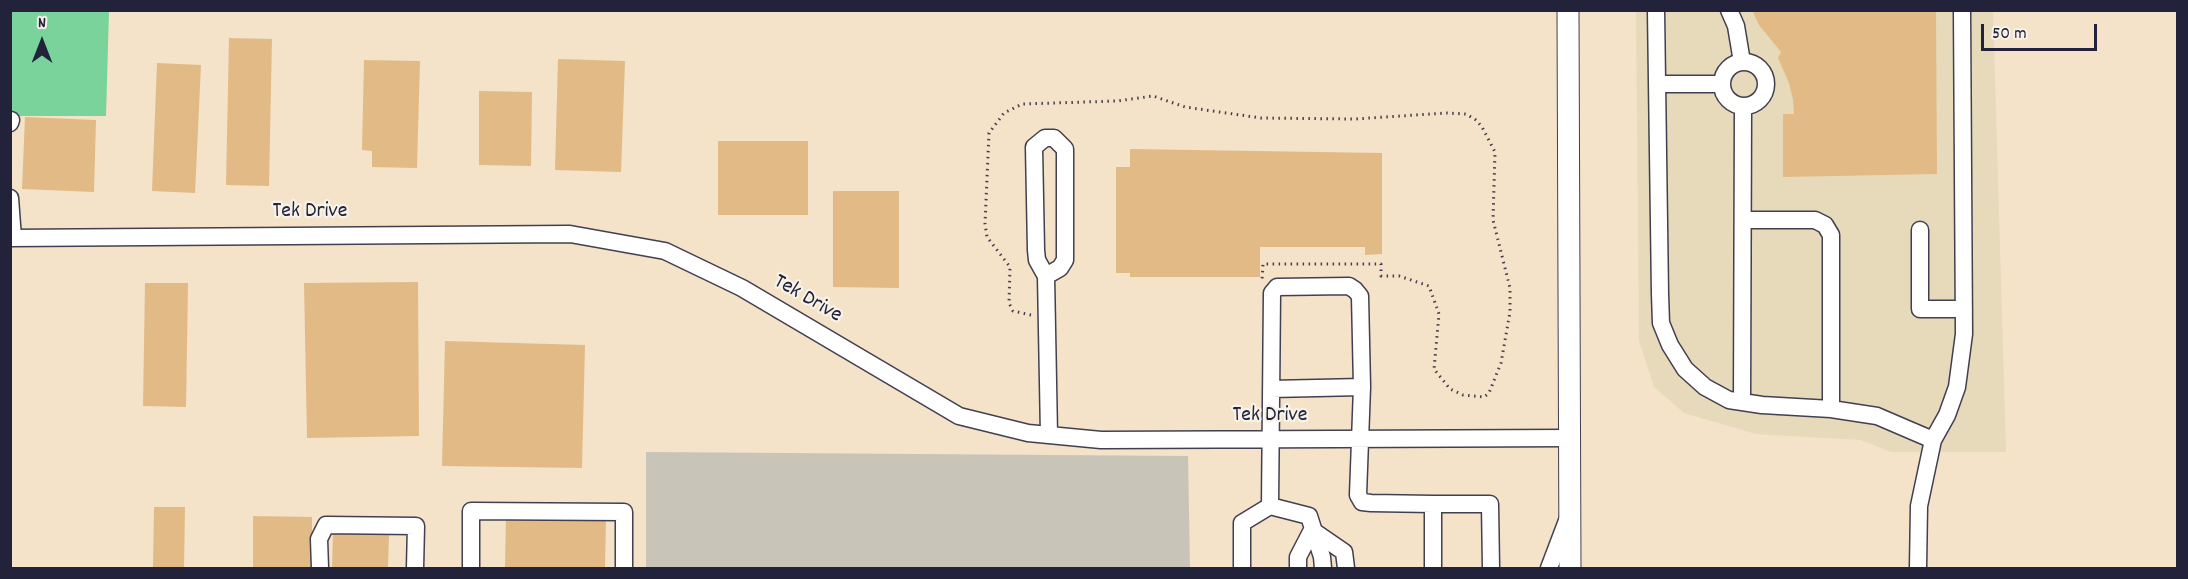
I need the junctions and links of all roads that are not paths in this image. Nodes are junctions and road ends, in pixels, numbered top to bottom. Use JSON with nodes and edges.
{"nodes":[{"id":1,"x":1568,"y":10,"type":"edge"},
{"id":2,"x":1656,"y":10,"type":"edge"},
{"id":3,"x":1729,"y":10,"type":"edge"},
{"id":4,"x":1962,"y":10,"type":"edge"},
{"id":5,"x":1742,"y":62,"type":"junction"},
{"id":6,"x":1658,"y":84,"type":"junction"},
{"id":7,"x":1721,"y":84,"type":"junction"},
{"id":8,"x":1743,"y":106,"type":"junction"},
{"id":9,"x":10,"y":198,"type":"edge"},
{"id":10,"x":1743,"y":220,"type":"junction"},
{"id":11,"x":1920,"y":230,"type":"dead end"},
{"id":12,"x":12,"y":238,"type":"edge"},
{"id":13,"x":1046,"y":276,"type":"junction"},
{"id":14,"x":1964,"y":309,"type":"junction"},
{"id":15,"x":1362,"y":387,"type":"junction"},
{"id":16,"x":1271,"y":389,"type":"junction"},
{"id":17,"x":1742,"y":402,"type":"junction"},
{"id":18,"x":1831,"y":409,"type":"junction"},
{"id":19,"x":1049,"y":435,"type":"junction"},
{"id":20,"x":1570,"y":438,"type":"junction"},
{"id":21,"x":1361,"y":439,"type":"junction"},
{"id":22,"x":1271,"y":440,"type":"junction"},
{"id":23,"x":1933,"y":440,"type":"junction"},
{"id":24,"x":1433,"y":504,"type":"junction"},
{"id":25,"x":1270,"y":506,"type":"junction"},
{"id":26,"x":1570,"y":514,"type":"junction"},
{"id":27,"x":1312,"y":530,"type":"junction"},
{"id":28,"x":320,"y":568,"type":"edge"},
{"id":29,"x":415,"y":568,"type":"edge"},
{"id":30,"x":471,"y":568,"type":"edge"},
{"id":31,"x":624,"y":568,"type":"edge"},
{"id":32,"x":1242,"y":568,"type":"edge"},
{"id":33,"x":1298,"y":568,"type":"edge"},
{"id":34,"x":1310,"y":568,"type":"edge"},
{"id":35,"x":1323,"y":568,"type":"edge"},
{"id":36,"x":1334,"y":568,"type":"edge"},
{"id":37,"x":1346,"y":568,"type":"edge"},
{"id":38,"x":1433,"y":568,"type":"edge"},
{"id":39,"x":1491,"y":568,"type":"edge"},
{"id":40,"x":1549,"y":568,"type":"edge"},
{"id":41,"x":1570,"y":568,"type":"edge"},
{"id":42,"x":1918,"y":568,"type":"edge"}],
"edges":[{"from":1,"to":20,"type":"main road"},
{"from":2,"to":6,"type":"street"},
{"from":3,"to":5,"type":"street"},
{"from":4,"to":14,"type":"street"},
{"from":5,"to":7,"type":"street"},
{"from":5,"to":8,"type":"street"},
{"from":6,"to":7,"type":"street"},
{"from":6,"to":17,"type":"street"},
{"from":7,"to":8,"type":"street"},
{"from":8,"to":10,"type":"street"},
{"from":9,"to":12,"type":"street"},
{"from":10,"to":17,"type":"street"},
{"from":10,"to":18,"type":"street"},
{"from":11,"to":14,"type":"street"},
{"from":12,"to":19,"type":"street","name":"Tek Drive"},
{"from":13,"to":13,"type":"street"},
{"from":13,"to":19,"type":"street"},
{"from":14,"to":23,"type":"street"},
{"from":15,"to":16,"type":"street"},
{"from":15,"to":16,"type":"street"},
{"from":15,"to":21,"type":"street"},
{"from":16,"to":22,"type":"street"},
{"from":17,"to":18,"type":"street"},
{"from":18,"to":23,"type":"street"},
{"from":19,"to":22,"type":"street","name":"Tek Drive"},
{"from":20,"to":21,"type":"street","name":"Tek Drive"},
{"from":20,"to":26,"type":"main road"},
{"from":21,"to":22,"type":"street","name":"Tek Drive"},
{"from":21,"to":24,"type":"street"},
{"from":22,"to":25,"type":"street"},
{"from":23,"to":42,"type":"street"},
{"from":24,"to":38,"type":"street"},
{"from":24,"to":39,"type":"street"},
{"from":25,"to":27,"type":"street"},
{"from":25,"to":32,"type":"street"},
{"from":26,"to":40,"type":"street"},
{"from":26,"to":41,"type":"main road"},
{"from":27,"to":33,"type":"street"},
{"from":27,"to":34,"type":"street"},
{"from":27,"to":35,"type":"street"},
{"from":27,"to":36,"type":"street"},
{"from":27,"to":37,"type":"street"},
{"from":28,"to":29,"type":"street"},
{"from":30,"to":31,"type":"street"}]}
